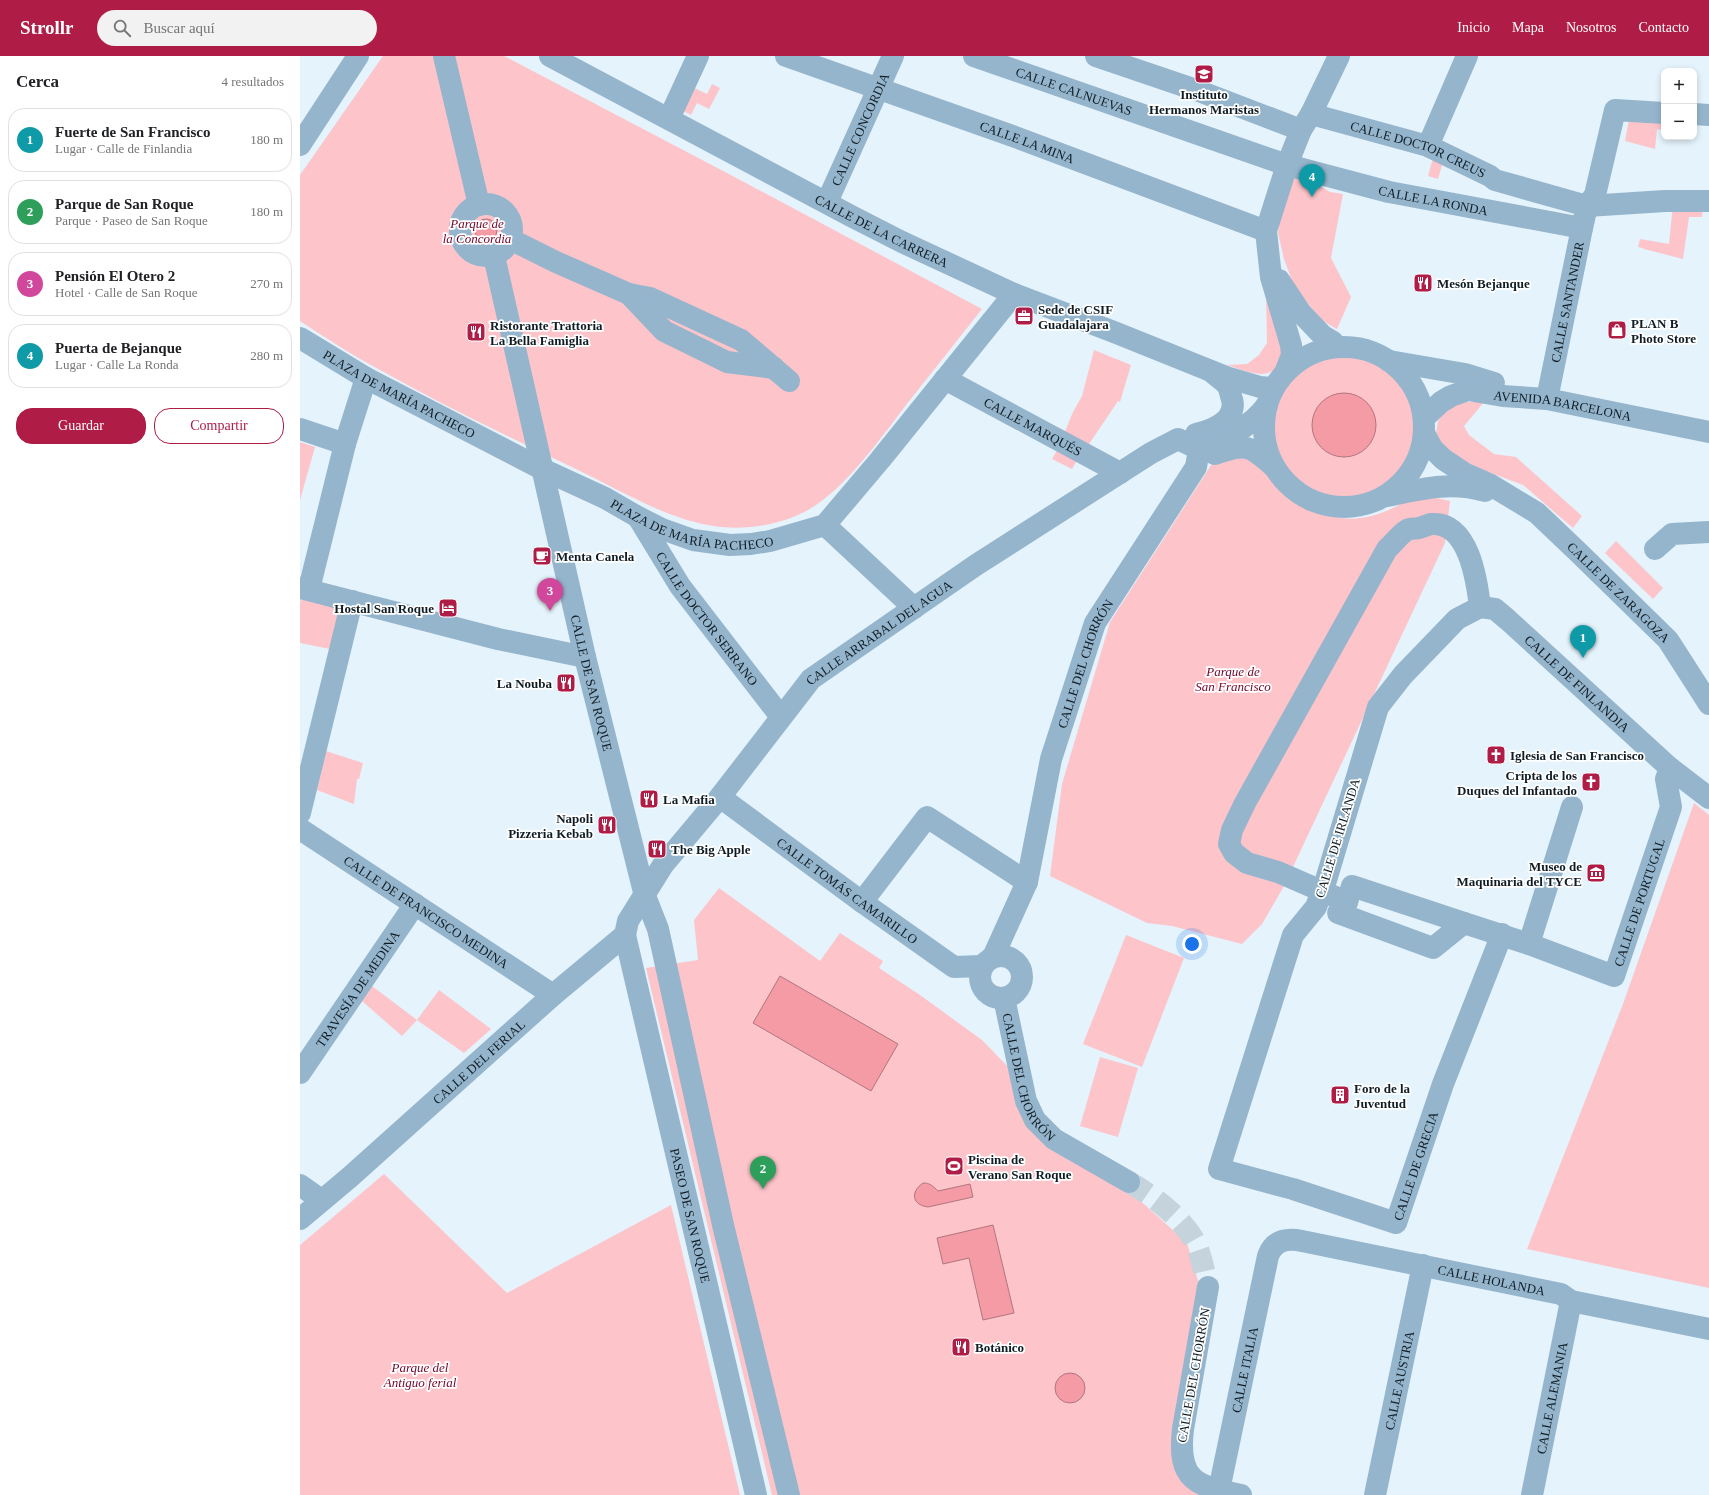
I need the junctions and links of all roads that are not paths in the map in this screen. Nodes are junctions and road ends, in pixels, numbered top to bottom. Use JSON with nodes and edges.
{"nodes":[{"id":1,"x":358,"y":56,"type":"edge"},
{"id":2,"x":444,"y":56,"type":"edge"},
{"id":3,"x":550,"y":56,"type":"edge"},
{"id":4,"x":698,"y":56,"type":"edge"},
{"id":5,"x":786,"y":56,"type":"edge"},
{"id":6,"x":893,"y":56,"type":"edge"},
{"id":7,"x":974,"y":56,"type":"edge"},
{"id":8,"x":1096,"y":56,"type":"edge"},
{"id":9,"x":1339,"y":56,"type":"edge"},
{"id":10,"x":1467,"y":56,"type":"edge"},
{"id":11,"x":879,"y":88,"type":"junction"},
{"id":12,"x":673,"y":110,"type":"dead end"},
{"id":13,"x":1661,"y":112,"type":"edge"},
{"id":14,"x":1697,"y":114,"type":"edge"},
{"id":15,"x":1709,"y":115,"type":"edge"},
{"id":16,"x":1306,"y":122,"type":"junction"},
{"id":17,"x":300,"y":145,"type":"edge"},
{"id":18,"x":1428,"y":146,"type":"junction"},
{"id":19,"x":1287,"y":165,"type":"junction"},
{"id":20,"x":1708,"y":201,"type":"edge"},
{"id":21,"x":827,"y":202,"type":"junction"},
{"id":22,"x":479,"y":205,"type":"junction"},
{"id":23,"x":1587,"y":206,"type":"junction"},
{"id":24,"x":1582,"y":228,"type":"junction"},
{"id":25,"x":1266,"y":231,"type":"junction"},
{"id":26,"x":510,"y":239,"type":"junction"},
{"id":27,"x":494,"y":256,"type":"junction"},
{"id":28,"x":1268,"y":257,"type":"junction"},
{"id":29,"x":1014,"y":294,"type":"junction"},
{"id":30,"x":300,"y":338,"type":"edge"},
{"id":31,"x":1337,"y":347,"type":"junction"},
{"id":32,"x":1389,"y":360,"type":"junction"},
{"id":33,"x":1286,"y":370,"type":"junction"},
{"id":34,"x":781,"y":374,"type":"dead end"},
{"id":35,"x":1219,"y":374,"type":"junction"},
{"id":36,"x":366,"y":378,"type":"junction"},
{"id":37,"x":945,"y":380,"type":"junction"},
{"id":38,"x":1547,"y":398,"type":"junction"},
{"id":39,"x":1266,"y":406,"type":"junction"},
{"id":40,"x":1424,"y":426,"type":"junction"},
{"id":41,"x":300,"y":429,"type":"edge"},
{"id":42,"x":1709,"y":432,"type":"edge"},
{"id":43,"x":1178,"y":439,"type":"junction"},
{"id":44,"x":345,"y":444,"type":"junction"},
{"id":45,"x":1198,"y":458,"type":"junction"},
{"id":46,"x":1274,"y":467,"type":"junction"},
{"id":47,"x":542,"y":469,"type":"junction"},
{"id":48,"x":1120,"y":473,"type":"junction"},
{"id":49,"x":1386,"y":496,"type":"junction"},
{"id":50,"x":1511,"y":498,"type":"junction"},
{"id":51,"x":638,"y":517,"type":"junction"},
{"id":52,"x":826,"y":525,"type":"junction"},
{"id":53,"x":1709,"y":532,"type":"edge"},
{"id":54,"x":1655,"y":549,"type":"dead end"},
{"id":55,"x":305,"y":588,"type":"edge"},
{"id":56,"x":352,"y":600,"type":"junction"},
{"id":57,"x":1480,"y":607,"type":"junction"},
{"id":58,"x":914,"y":608,"type":"junction"},
{"id":59,"x":585,"y":658,"type":"junction"},
{"id":60,"x":1709,"y":704,"type":"edge"},
{"id":61,"x":781,"y":717,"type":"junction"},
{"id":62,"x":1670,"y":768,"type":"junction"},
{"id":63,"x":720,"y":797,"type":"junction"},
{"id":64,"x":1709,"y":798,"type":"edge"},
{"id":65,"x":1572,"y":807,"type":"dead end"},
{"id":66,"x":300,"y":812,"type":"edge"},
{"id":67,"x":300,"y":829,"type":"edge"},
{"id":68,"x":1027,"y":882,"type":"junction"},
{"id":69,"x":1322,"y":891,"type":"junction"},
{"id":70,"x":645,"y":896,"type":"junction"},
{"id":71,"x":1346,"y":900,"type":"junction"},
{"id":72,"x":862,"y":902,"type":"junction"},
{"id":73,"x":415,"y":904,"type":"junction"},
{"id":74,"x":1464,"y":923,"type":"junction"},
{"id":75,"x":1502,"y":934,"type":"junction"},
{"id":76,"x":625,"y":935,"type":"junction"},
{"id":77,"x":1529,"y":944,"type":"junction"},
{"id":78,"x":987,"y":962,"type":"junction"},
{"id":79,"x":553,"y":995,"type":"junction"},
{"id":80,"x":1004,"y":998,"type":"junction"},
{"id":81,"x":300,"y":1073,"type":"edge"},
{"id":82,"x":1219,"y":1169,"type":"joint"},
{"id":83,"x":1130,"y":1182,"type":"tunnel mouth"},
{"id":84,"x":300,"y":1185,"type":"edge"},
{"id":85,"x":321,"y":1200,"type":"junction"},
{"id":86,"x":300,"y":1219,"type":"edge"},
{"id":87,"x":1273,"y":1246,"type":"joint"},
{"id":88,"x":1422,"y":1265,"type":"junction"},
{"id":89,"x":1208,"y":1287,"type":"tunnel mouth"},
{"id":90,"x":1571,"y":1301,"type":"junction"},
{"id":91,"x":1709,"y":1329,"type":"edge"},
{"id":92,"x":1219,"y":1493,"type":"edge"},
{"id":93,"x":756,"y":1495,"type":"edge"},
{"id":94,"x":789,"y":1495,"type":"edge"},
{"id":95,"x":1241,"y":1495,"type":"edge"},
{"id":96,"x":1375,"y":1495,"type":"edge"},
{"id":97,"x":1532,"y":1495,"type":"edge"}],
"edges":[{"from":1,"to":17,"type":"street"},
{"from":2,"to":22,"type":"street"},
{"from":3,"to":21,"type":"street","name":"CALLE DE LA CARRERA"},
{"from":4,"to":12,"type":"street"},
{"from":5,"to":11,"type":"street","name":"CALLE LA MINA"},
{"from":6,"to":11,"type":"street","name":"CALLE CONCORDIA"},
{"from":7,"to":19,"type":"street","name":"CALLE CALNUEVAS"},
{"from":8,"to":16,"type":"street","name":"CALLE DOCTOR CREUS"},
{"from":9,"to":16,"type":"street"},
{"from":10,"to":18,"type":"street"},
{"from":11,"to":21,"type":"street","name":"CALLE CONCORDIA"},
{"from":11,"to":25,"type":"street","name":"CALLE LA MINA"},
{"from":13,"to":23,"type":"street"},
{"from":14,"to":15,"type":"street"},
{"from":16,"to":18,"type":"street","name":"CALLE DOCTOR CREUS"},
{"from":16,"to":19,"type":"street"},
{"from":18,"to":23,"type":"street","name":"CALLE DOCTOR CREUS"},
{"from":19,"to":24,"type":"street","name":"CALLE LA RONDA"},
{"from":19,"to":25,"type":"street"},
{"from":20,"to":23,"type":"street","name":"CALLE DOCTOR CREUS"},
{"from":21,"to":29,"type":"street","name":"CALLE DE LA CARRERA"},
{"from":22,"to":26,"type":"street"},
{"from":22,"to":27,"type":"street"},
{"from":23,"to":24,"type":"street","name":"CALLE SANTANDER"},
{"from":24,"to":38,"type":"street","name":"CALLE SANTANDER"},
{"from":25,"to":28,"type":"street"},
{"from":26,"to":27,"type":"street"},
{"from":26,"to":34,"type":"street"},
{"from":27,"to":47,"type":"street","name":"CALLE DE SAN ROQUE"},
{"from":28,"to":31,"type":"street"},
{"from":28,"to":33,"type":"street"},
{"from":29,"to":35,"type":"street","name":"CALLE DE LA CARRERA"},
{"from":29,"to":37,"type":"street"},
{"from":30,"to":36,"type":"street","name":"PLAZA DE MARÍA PACHECO"},
{"from":31,"to":32,"type":"street"},
{"from":31,"to":33,"type":"street"},
{"from":32,"to":38,"type":"street"},
{"from":32,"to":40,"type":"street"},
{"from":33,"to":39,"type":"street"},
{"from":35,"to":39,"type":"street"},
{"from":35,"to":43,"type":"street","name":"CALLE ARRABAL DEL AGUA"},
{"from":36,"to":44,"type":"street"},
{"from":36,"to":47,"type":"street","name":"PLAZA DE MARÍA PACHECO"},
{"from":37,"to":48,"type":"street","name":"CALLE MARQUÉS"},
{"from":37,"to":52,"type":"street"},
{"from":38,"to":40,"type":"street","name":"AVENIDA BARCELONA"},
{"from":38,"to":42,"type":"street","name":"AVENIDA BARCELONA"},
{"from":39,"to":45,"type":"street"},
{"from":39,"to":46,"type":"street"},
{"from":40,"to":49,"type":"street"},
{"from":40,"to":50,"type":"street","name":"CALLE DE ZARAGOZA"},
{"from":41,"to":44,"type":"street"},
{"from":43,"to":45,"type":"street"},
{"from":43,"to":48,"type":"street","name":"CALLE ARRABAL DEL AGUA"},
{"from":44,"to":55,"type":"street"},
{"from":45,"to":46,"type":"street","name":"CALLE DEL CHORRÓN"},
{"from":45,"to":68,"type":"street","name":"CALLE DEL CHORRÓN"},
{"from":46,"to":49,"type":"street"},
{"from":47,"to":51,"type":"street","name":"PLAZA DE MARÍA PACHECO"},
{"from":47,"to":59,"type":"street","name":"CALLE DE SAN ROQUE"},
{"from":48,"to":58,"type":"street","name":"CALLE ARRABAL DEL AGUA"},
{"from":49,"to":50,"type":"street","name":"CALLE DE ZARAGOZA"},
{"from":50,"to":60,"type":"street","name":"CALLE DE ZARAGOZA"},
{"from":51,"to":52,"type":"street","name":"PLAZA DE MARÍA PACHECO"},
{"from":51,"to":61,"type":"street","name":"CALLE DOCTOR SERRANO"},
{"from":52,"to":58,"type":"street"},
{"from":53,"to":54,"type":"street"},
{"from":55,"to":56,"type":"street"},
{"from":56,"to":59,"type":"street"},
{"from":56,"to":66,"type":"street"},
{"from":57,"to":62,"type":"street","name":"CALLE DE FINLANDIA"},
{"from":57,"to":69,"type":"street","name":"CALLE DE IRLANDA"},
{"from":57,"to":69,"type":"street","name":"CALLE DE PORTUGAL"},
{"from":58,"to":61,"type":"street","name":"CALLE ARRABAL DEL AGUA"},
{"from":59,"to":70,"type":"street","name":"CALLE DE SAN ROQUE"},
{"from":61,"to":63,"type":"street","name":"CALLE ARRABAL DEL AGUA"},
{"from":62,"to":64,"type":"street","name":"CALLE DE FINLANDIA"},
{"from":62,"to":77,"type":"street","name":"CALLE DE PORTUGAL"},
{"from":63,"to":70,"type":"street","name":"CALLE ARRABAL DEL AGUA"},
{"from":63,"to":72,"type":"street","name":"CALLE TOMÁS CAMARILLO"},
{"from":65,"to":77,"type":"street"},
{"from":67,"to":73,"type":"street","name":"CALLE DE FRANCISCO MEDINA"},
{"from":68,"to":72,"type":"street"},
{"from":68,"to":78,"type":"street","name":"CALLE DEL CHORRÓN"},
{"from":69,"to":71,"type":"street","name":"CALLE DE PORTUGAL"},
{"from":69,"to":82,"type":"street","name":"CALLE DE IRLANDA"},
{"from":70,"to":76,"type":"street"},
{"from":70,"to":94,"type":"street","name":"CALLE DE SAN ROQUE"},
{"from":71,"to":74,"type":"street","name":"CALLE DE PORTUGAL"},
{"from":71,"to":74,"type":"street","name":"CALLE DE PORTUGAL"},
{"from":72,"to":78,"type":"street","name":"CALLE TOMÁS CAMARILLO"},
{"from":73,"to":79,"type":"street","name":"CALLE DE FRANCISCO MEDINA"},
{"from":73,"to":81,"type":"street","name":"TRAVESÍA DE MEDINA"},
{"from":74,"to":75,"type":"street","name":"CALLE DE PORTUGAL"},
{"from":75,"to":77,"type":"street","name":"CALLE DE PORTUGAL"},
{"from":75,"to":82,"type":"street","name":"CALLE DE GRECIA"},
{"from":76,"to":79,"type":"street","name":"CALLE DEL FERIAL"},
{"from":76,"to":93,"type":"street","name":"PASEO DE SAN ROQUE"},
{"from":78,"to":80,"type":"street","name":"CALLE DEL CHORRÓN"},
{"from":78,"to":80,"type":"street","name":"CALLE DEL CHORRÓN"},
{"from":79,"to":85,"type":"street","name":"CALLE DEL FERIAL"},
{"from":80,"to":83,"type":"street","name":"CALLE DEL CHORRÓN"},
{"from":84,"to":85,"type":"street"},
{"from":85,"to":86,"type":"street","name":"CALLE DEL FERIAL"},
{"from":87,"to":88,"type":"street","name":"CALLE HOLANDA"},
{"from":87,"to":92,"type":"street","name":"CALLE ITALIA"},
{"from":88,"to":90,"type":"street","name":"CALLE HOLANDA"},
{"from":88,"to":96,"type":"street","name":"CALLE AUSTRIA"},
{"from":89,"to":92,"type":"street","name":"CALLE DEL CHORRÓN"},
{"from":90,"to":91,"type":"street","name":"CALLE HOLANDA"},
{"from":90,"to":97,"type":"street","name":"CALLE ALEMANIA"},
{"from":92,"to":95,"type":"street","name":"CALLE DEL CHORRÓN"}]}
